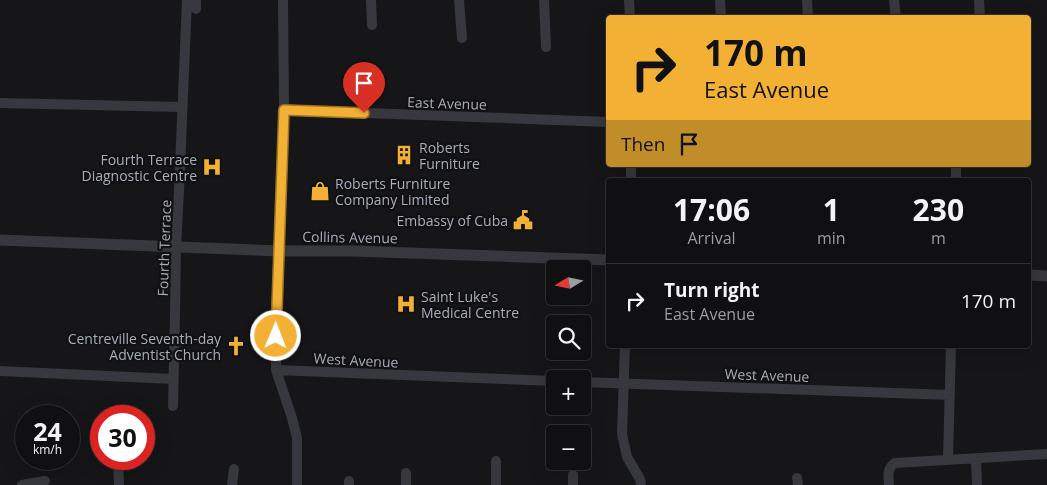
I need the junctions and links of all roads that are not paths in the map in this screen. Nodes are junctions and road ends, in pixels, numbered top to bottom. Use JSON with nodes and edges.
{"nodes":[{"id":1,"x":186,"y":0,"type":"edge"},
{"id":2,"x":283,"y":0,"type":"edge"},
{"id":3,"x":371,"y":0,"type":"edge"},
{"id":4,"x":459,"y":0,"type":"edge"},
{"id":5,"x":544,"y":0,"type":"edge"},
{"id":6,"x":629,"y":0,"type":"edge"},
{"id":7,"x":720,"y":0,"type":"edge"},
{"id":8,"x":807,"y":0,"type":"edge"},
{"id":9,"x":894,"y":0,"type":"edge"},
{"id":10,"x":979,"y":0,"type":"edge"},
{"id":11,"x":630,"y":15,"type":"edge"},
{"id":12,"x":721,"y":15,"type":"edge"},
{"id":13,"x":808,"y":15,"type":"edge"},
{"id":14,"x":896,"y":15,"type":"edge"},
{"id":15,"x":980,"y":15,"type":"edge"},
{"id":16,"x":372,"y":24,"type":"dead end"},
{"id":17,"x":462,"y":38,"type":"dead end"},
{"id":18,"x":546,"y":46,"type":"dead end"},
{"id":19,"x":0,"y":103,"type":"edge"},
{"id":20,"x":182,"y":107,"type":"junction"},
{"id":21,"x":284,"y":110,"type":"junction"},
{"id":22,"x":606,"y":122,"type":"edge"},
{"id":23,"x":0,"y":240,"type":"edge"},
{"id":24,"x":176,"y":246,"type":"junction"},
{"id":25,"x":279,"y":251,"type":"junction"},
{"id":26,"x":606,"y":260,"type":"edge"},
{"id":27,"x":1031,"y":275,"type":"edge"},
{"id":28,"x":1047,"y":276,"type":"edge"},
{"id":29,"x":625,"y":348,"type":"edge"},
{"id":30,"x":951,"y":348,"type":"edge"},
{"id":31,"x":276,"y":370,"type":"junction"},
{"id":32,"x":0,"y":371,"type":"edge"},
{"id":33,"x":173,"y":380,"type":"junction"},
{"id":34,"x":546,"y":381,"type":"edge"},
{"id":35,"x":591,"y":382,"type":"edge"},
{"id":36,"x":623,"y":383,"type":"junction"},
{"id":37,"x":950,"y":395,"type":"junction"},
{"id":38,"x":173,"y":406,"type":"dead end"},
{"id":39,"x":1047,"y":454,"type":"edge"},
{"id":40,"x":976,"y":458,"type":"junction"},
{"id":41,"x":948,"y":459,"type":"junction"},
{"id":42,"x":496,"y":461,"type":"dead end"},
{"id":43,"x":234,"y":469,"type":"dead end"},
{"id":44,"x":118,"y":470,"type":"edge"},
{"id":45,"x":406,"y":473,"type":"dead end"},
{"id":46,"x":45,"y":482,"type":"dead end"},
{"id":47,"x":22,"y":485,"type":"edge"},
{"id":48,"x":119,"y":485,"type":"edge"},
{"id":49,"x":232,"y":485,"type":"edge"},
{"id":50,"x":297,"y":485,"type":"edge"},
{"id":51,"x":406,"y":485,"type":"edge"},
{"id":52,"x":496,"y":485,"type":"edge"},
{"id":53,"x":642,"y":485,"type":"edge"},
{"id":54,"x":889,"y":485,"type":"edge"},
{"id":55,"x":977,"y":485,"type":"edge"}],
"edges":[{"from":1,"to":20,"type":"street","name":"Fourth Terrace"},
{"from":2,"to":21,"type":"street"},
{"from":3,"to":16,"type":"street"},
{"from":4,"to":17,"type":"street"},
{"from":5,"to":18,"type":"street"},
{"from":6,"to":11,"type":"street"},
{"from":7,"to":12,"type":"street"},
{"from":8,"to":13,"type":"street"},
{"from":9,"to":14,"type":"street"},
{"from":10,"to":15,"type":"street"},
{"from":19,"to":20,"type":"street"},
{"from":20,"to":24,"type":"street","name":"Fourth Terrace"},
{"from":21,"to":22,"type":"street","name":"East Avenue"},
{"from":21,"to":25,"type":"street"},
{"from":23,"to":24,"type":"street","name":"Collins Avenue"},
{"from":24,"to":25,"type":"street","name":"Collins Avenue"},
{"from":24,"to":33,"type":"street","name":"Fourth Terrace"},
{"from":25,"to":26,"type":"street","name":"Collins Avenue"},
{"from":25,"to":31,"type":"street"},
{"from":27,"to":28,"type":"street"},
{"from":29,"to":36,"type":"street"},
{"from":30,"to":37,"type":"street"},
{"from":31,"to":34,"type":"street","name":"West Avenue"},
{"from":31,"to":50,"type":"street"},
{"from":32,"to":33,"type":"street"},
{"from":33,"to":38,"type":"street","name":"Fourth Terrace"},
{"from":35,"to":36,"type":"street","name":"West Avenue"},
{"from":36,"to":37,"type":"street","name":"West Avenue"},
{"from":36,"to":53,"type":"street"},
{"from":37,"to":41,"type":"street"},
{"from":39,"to":40,"type":"street"},
{"from":40,"to":41,"type":"street"},
{"from":40,"to":55,"type":"street"},
{"from":41,"to":54,"type":"street"},
{"from":42,"to":52,"type":"street"},
{"from":43,"to":49,"type":"street"},
{"from":44,"to":48,"type":"street"},
{"from":45,"to":51,"type":"street"},
{"from":46,"to":47,"type":"street"}]}
